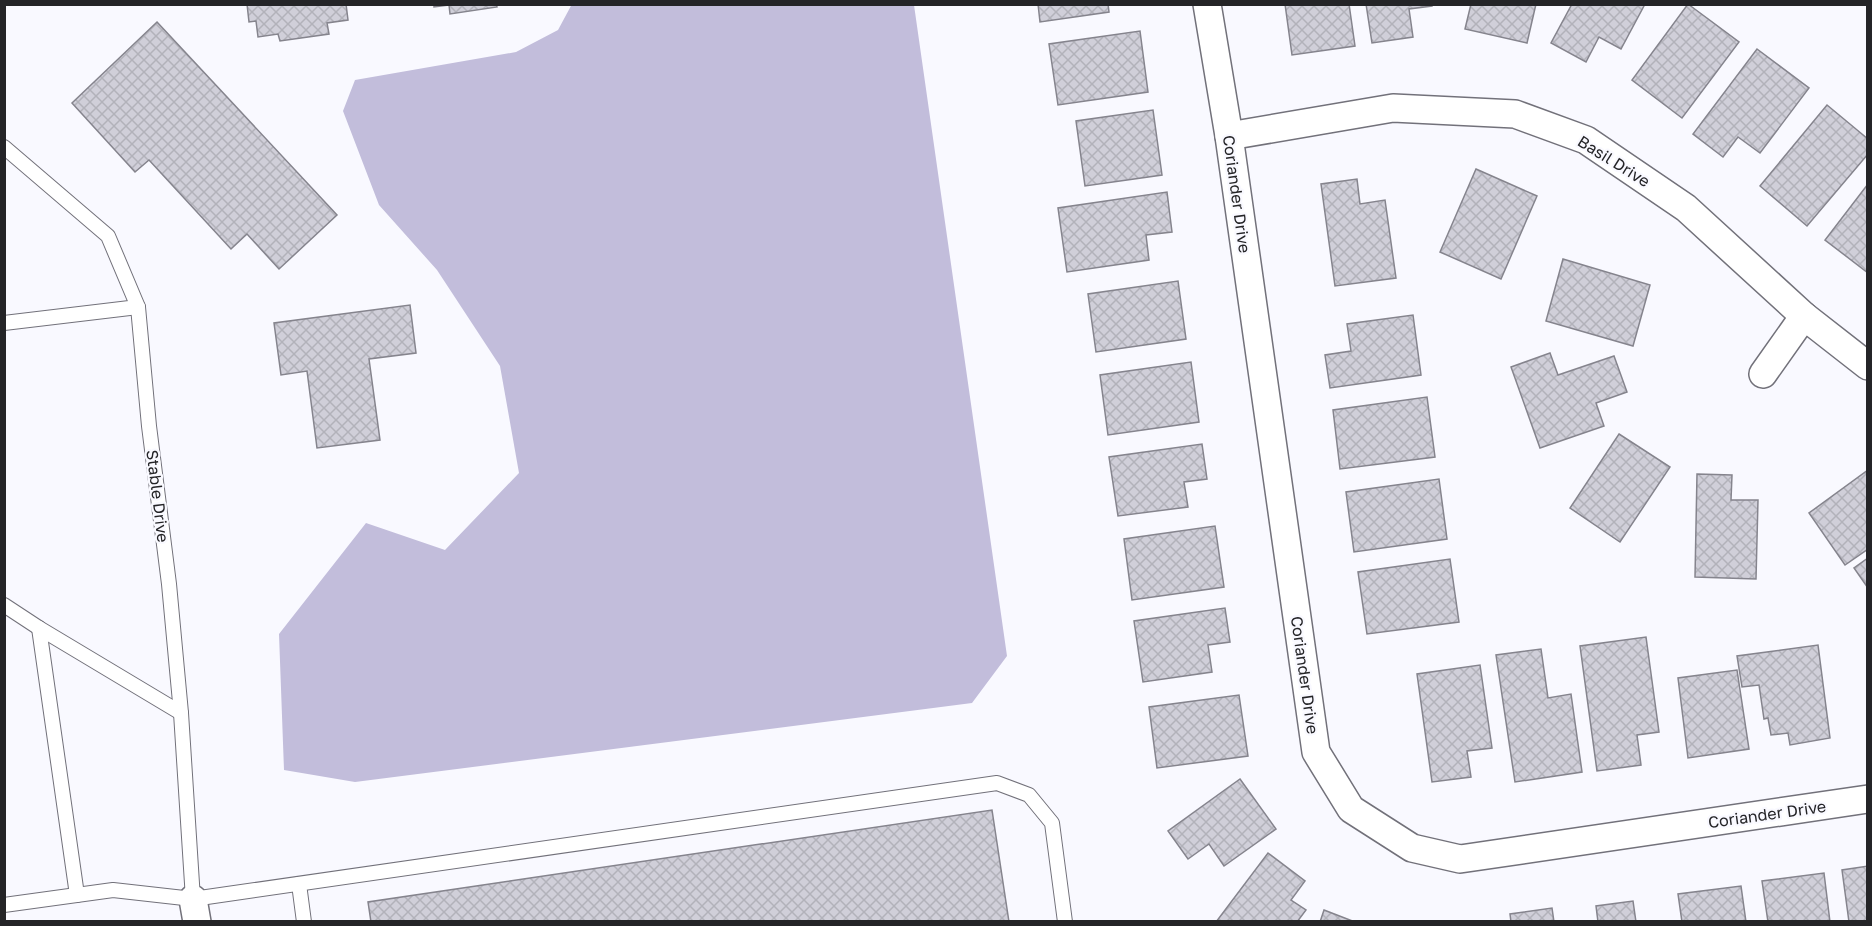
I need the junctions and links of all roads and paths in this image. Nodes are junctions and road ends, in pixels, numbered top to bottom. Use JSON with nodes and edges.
{"nodes":[{"id":1,"x":1207,"y":4,"type":"edge"},
{"id":2,"x":1228,"y":136,"type":"junction"},
{"id":3,"x":4,"y":147,"type":"edge"},
{"id":4,"x":138,"y":307,"type":"junction"},
{"id":5,"x":1804,"y":316,"type":"junction"},
{"id":6,"x":4,"y":323,"type":"edge"},
{"id":7,"x":1868,"y":366,"type":"edge"},
{"id":8,"x":1763,"y":374,"type":"dead end"},
{"id":9,"x":4,"y":605,"type":"edge"},
{"id":10,"x":39,"y":628,"type":"junction"},
{"id":11,"x":181,"y":712,"type":"junction"},
{"id":12,"x":1868,"y":799,"type":"edge"},
{"id":13,"x":299,"y":884,"type":"junction"},
{"id":14,"x":77,"y":895,"type":"junction"},
{"id":15,"x":4,"y":905,"type":"edge"},
{"id":16,"x":194,"y":914,"type":"edge"},
{"id":17,"x":304,"y":921,"type":"edge"},
{"id":18,"x":1065,"y":921,"type":"edge"}],
"edges":[{"from":1,"to":2,"type":"street","name":"Coriander Drive"},
{"from":2,"to":5,"type":"street","name":"Basil Drive"},
{"from":2,"to":12,"type":"street","name":"Coriander Drive"},
{"from":3,"to":4,"type":"lane","name":"Stable Drive"},
{"from":4,"to":6,"type":"lane"},
{"from":4,"to":11,"type":"lane","name":"Stable Drive"},
{"from":5,"to":7,"type":"street","name":"Basil Drive"},
{"from":5,"to":8,"type":"street"},
{"from":9,"to":10,"type":"lane"},
{"from":10,"to":11,"type":"lane"},
{"from":10,"to":14,"type":"lane"},
{"from":11,"to":16,"type":"lane","name":"Stable Drive"},
{"from":13,"to":16,"type":"lane"},
{"from":13,"to":17,"type":"lane"},
{"from":13,"to":18,"type":"lane"},
{"from":14,"to":15,"type":"lane"},
{"from":14,"to":16,"type":"lane"}]}
